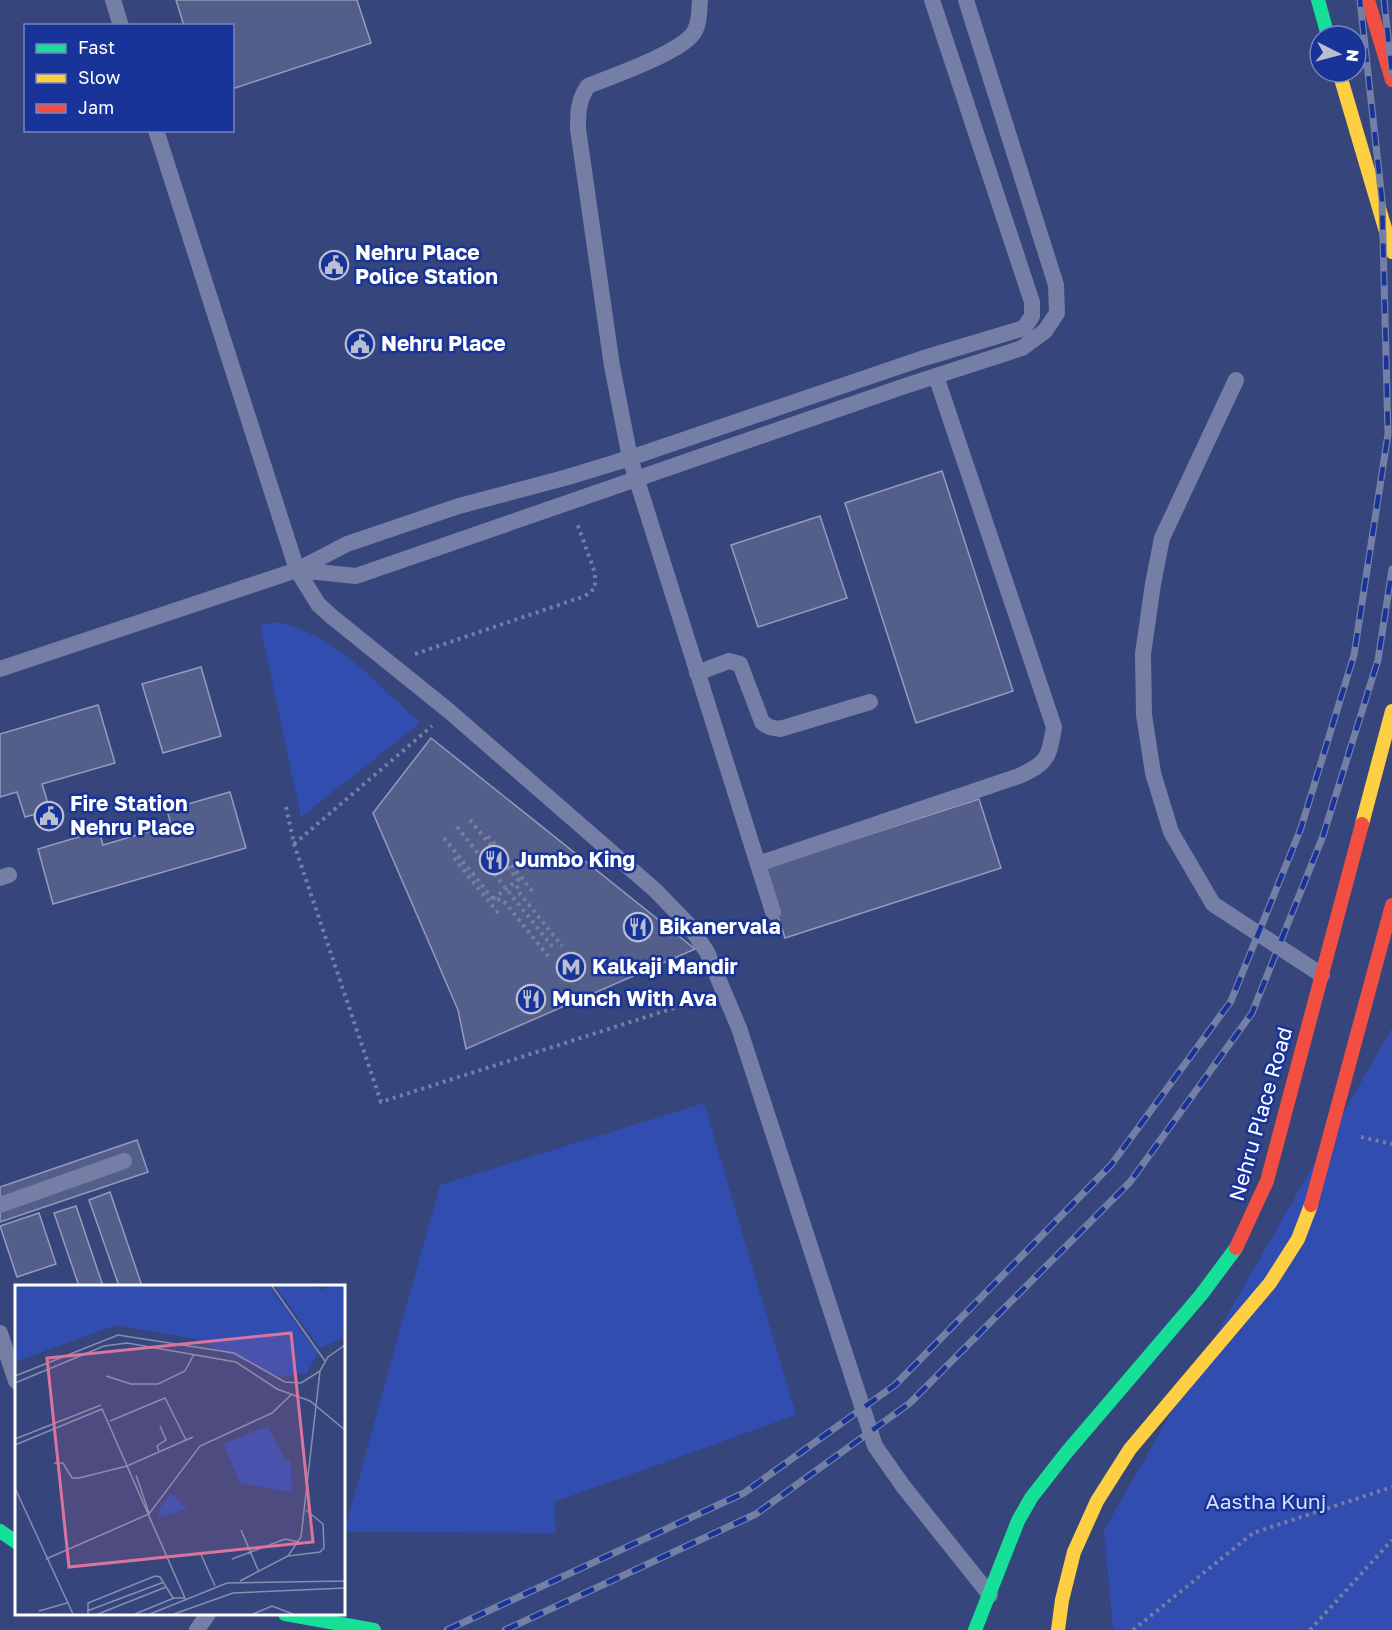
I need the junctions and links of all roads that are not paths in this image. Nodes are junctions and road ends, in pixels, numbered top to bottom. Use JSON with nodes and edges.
{"nodes":[{"id":1,"x":113,"y":0,"type":"edge"},
{"id":2,"x":700,"y":0,"type":"edge"},
{"id":3,"x":932,"y":0,"type":"edge"},
{"id":4,"x":966,"y":0,"type":"edge"},
{"id":5,"x":1318,"y":0,"type":"edge"},
{"id":6,"x":1368,"y":0,"type":"edge"},
{"id":7,"x":121,"y":24,"type":"edge"},
{"id":8,"x":1325,"y":24,"type":"edge"},
{"id":9,"x":1392,"y":80,"type":"edge"},
{"id":10,"x":1343,"y":84,"type":"edge"},
{"id":11,"x":157,"y":132,"type":"edge"},
{"id":12,"x":1392,"y":252,"type":"edge"},
{"id":13,"x":936,"y":376,"type":"junction"},
{"id":14,"x":1236,"y":380,"type":"dead end"},
{"id":15,"x":630,"y":458,"type":"junction"},
{"id":16,"x":635,"y":479,"type":"junction"},
{"id":17,"x":297,"y":570,"type":"junction"},
{"id":18,"x":0,"y":669,"type":"edge"},
{"id":19,"x":697,"y":673,"type":"junction"},
{"id":20,"x":870,"y":702,"type":"dead end"},
{"id":21,"x":1392,"y":711,"type":"edge"},
{"id":22,"x":758,"y":864,"type":"junction"},
{"id":23,"x":1392,"y":904,"type":"edge"},
{"id":24,"x":773,"y":912,"type":"dead end"},
{"id":25,"x":1322,"y":975,"type":"junction"},
{"id":26,"x":124,"y":1161,"type":"dead end"},
{"id":27,"x":0,"y":1205,"type":"edge"},
{"id":28,"x":0,"y":1333,"type":"edge"},
{"id":29,"x":15,"y":1378,"type":"edge"},
{"id":30,"x":15,"y":1519,"type":"edge"},
{"id":31,"x":8,"y":1537,"type":"edge"},
{"id":32,"x":990,"y":1595,"type":"junction"},
{"id":33,"x":207,"y":1615,"type":"edge"},
{"id":34,"x":291,"y":1615,"type":"edge"},
{"id":35,"x":197,"y":1630,"type":"edge"},
{"id":36,"x":374,"y":1630,"type":"edge"},
{"id":37,"x":975,"y":1630,"type":"edge"},
{"id":38,"x":1058,"y":1630,"type":"edge"}],
"edges":[{"from":1,"to":7,"type":"lane"},
{"from":2,"to":15,"type":"lane"},
{"from":3,"to":15,"type":"lane"},
{"from":4,"to":13,"type":"lane"},
{"from":5,"to":8,"type":"street"},
{"from":6,"to":9,"type":"street"},
{"from":10,"to":12,"type":"street"},
{"from":11,"to":17,"type":"lane"},
{"from":13,"to":16,"type":"lane"},
{"from":13,"to":22,"type":"lane"},
{"from":14,"to":25,"type":"lane"},
{"from":15,"to":16,"type":"lane"},
{"from":15,"to":17,"type":"lane"},
{"from":16,"to":17,"type":"lane"},
{"from":16,"to":19,"type":"lane"},
{"from":17,"to":18,"type":"lane"},
{"from":17,"to":32,"type":"lane"},
{"from":19,"to":20,"type":"lane"},
{"from":19,"to":22,"type":"lane"},
{"from":21,"to":25,"type":"street","name":"Nehru Place Road"},
{"from":22,"to":24,"type":"lane"},
{"from":23,"to":38,"type":"street"},
{"from":25,"to":32,"type":"street","name":"Nehru Place Road"},
{"from":26,"to":27,"type":"lane"},
{"from":28,"to":29,"type":"lane"},
{"from":30,"to":31,"type":"lane"},
{"from":32,"to":37,"type":"street","name":"Nehru Place Road"},
{"from":33,"to":35,"type":"lane"},
{"from":34,"to":36,"type":"street"}]}
